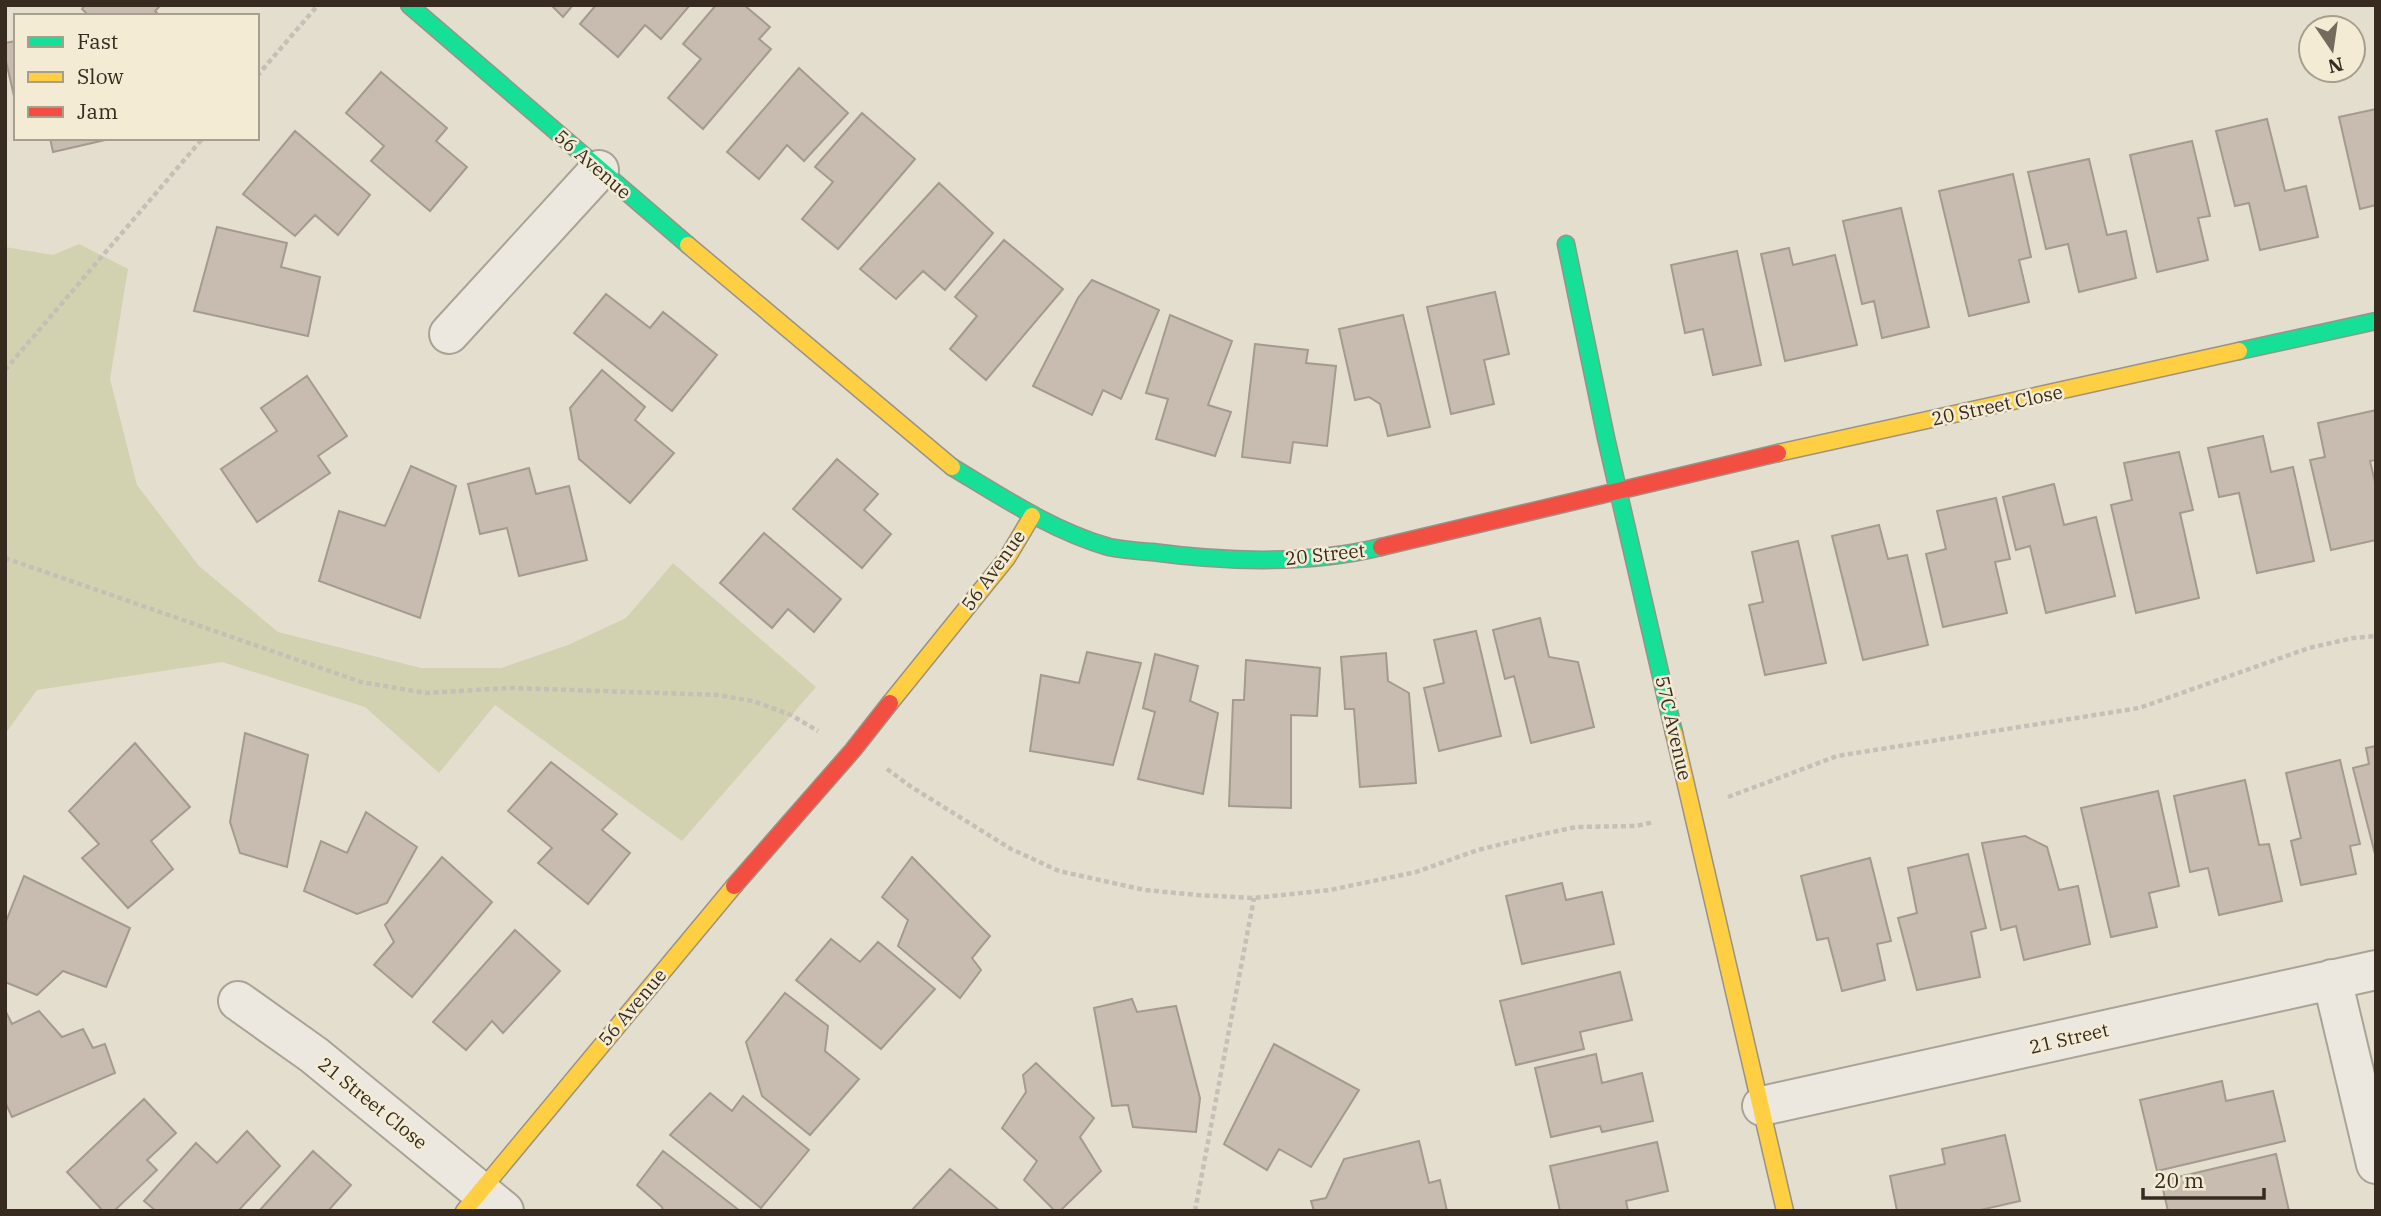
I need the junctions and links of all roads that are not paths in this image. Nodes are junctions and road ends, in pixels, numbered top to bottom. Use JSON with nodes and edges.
{"nodes":[{"id":1,"x":409,"y":5,"type":"edge"},
{"id":2,"x":599,"y":170,"type":"junction"},
{"id":3,"x":1566,"y":244,"type":"dead end"},
{"id":4,"x":2376,"y":321,"type":"edge"},
{"id":5,"x":449,"y":334,"type":"dead end"},
{"id":6,"x":1618,"y":490,"type":"junction"},
{"id":7,"x":1032,"y":516,"type":"junction"},
{"id":8,"x":2376,"y":970,"type":"edge"},
{"id":9,"x":2332,"y":979,"type":"junction"},
{"id":10,"x":238,"y":1001,"type":"dead end"},
{"id":11,"x":1762,"y":1107,"type":"junction"},
{"id":12,"x":2376,"y":1164,"type":"edge"},
{"id":13,"x":482,"y":1204,"type":"edge"},
{"id":14,"x":1785,"y":1211,"type":"edge"}],
"edges":[{"from":1,"to":2,"type":"street","name":"56 Avenue"},
{"from":2,"to":5,"type":"street"},
{"from":2,"to":7,"type":"street","name":"56 Avenue"},
{"from":3,"to":6,"type":"street","name":"57C Avenue"},
{"from":4,"to":6,"type":"street","name":"20 Street Close"},
{"from":6,"to":7,"type":"street","name":"20 Street"},
{"from":6,"to":11,"type":"street","name":"57C Avenue"},
{"from":7,"to":13,"type":"street","name":"56 Avenue"},
{"from":8,"to":9,"type":"street","name":"21 Street"},
{"from":9,"to":11,"type":"street","name":"21 Street"},
{"from":9,"to":12,"type":"street"},
{"from":10,"to":13,"type":"street","name":"21 Street Close"},
{"from":11,"to":14,"type":"street","name":"57C Avenue"}]}
